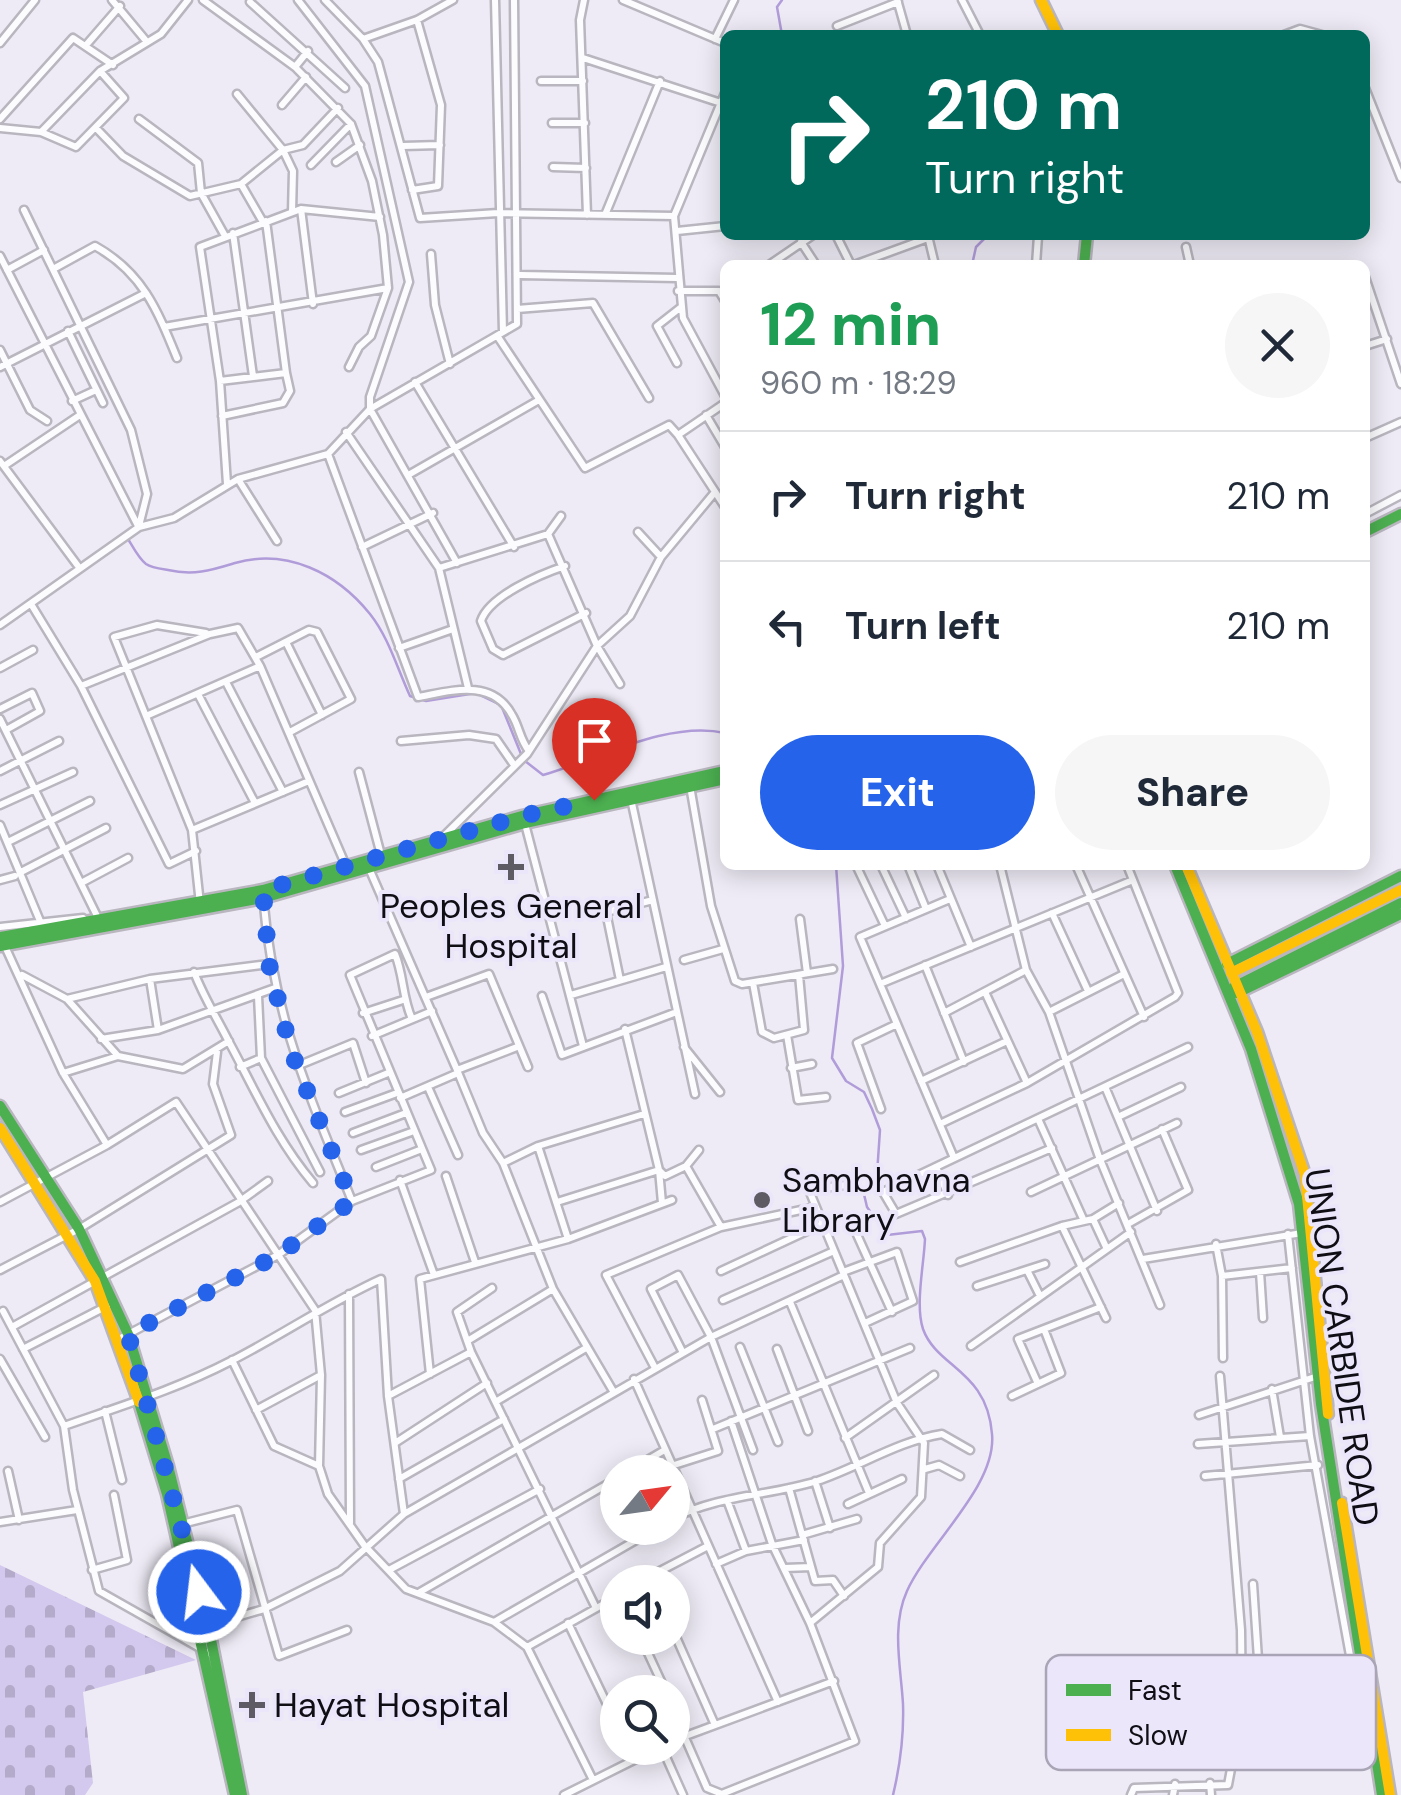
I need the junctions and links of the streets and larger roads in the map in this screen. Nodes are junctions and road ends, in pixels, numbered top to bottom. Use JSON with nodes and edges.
{"nodes":[{"id":1,"x":35,"y":0,"type":"edge"},
{"id":2,"x":112,"y":0,"type":"edge"},
{"id":3,"x":188,"y":0,"type":"edge"},
{"id":4,"x":203,"y":0,"type":"edge"},
{"id":5,"x":298,"y":0,"type":"edge"},
{"id":6,"x":325,"y":0,"type":"edge"},
{"id":7,"x":453,"y":0,"type":"edge"},
{"id":8,"x":495,"y":0,"type":"edge"},
{"id":9,"x":514,"y":0,"type":"edge"},
{"id":10,"x":584,"y":0,"type":"edge"},
{"id":11,"x":623,"y":0,"type":"edge"},
{"id":12,"x":734,"y":0,"type":"edge"},
{"id":13,"x":962,"y":0,"type":"edge"},
{"id":14,"x":1040,"y":0,"type":"edge"},
{"id":15,"x":898,"y":1,"type":"edge"},
{"id":16,"x":250,"y":2,"type":"edge"},
{"id":17,"x":120,"y":6,"type":"junction"},
{"id":18,"x":417,"y":20,"type":"junction"},
{"id":19,"x":837,"y":26,"type":"dead end"},
{"id":20,"x":906,"y":30,"type":"edge"},
{"id":21,"x":977,"y":30,"type":"edge"},
{"id":22,"x":1055,"y":30,"type":"edge"},
{"id":23,"x":363,"y":39,"type":"junction"},
{"id":24,"x":714,"y":39,"type":"junction"},
{"id":25,"x":147,"y":42,"type":"junction"},
{"id":26,"x":720,"y":42,"type":"edge"},
{"id":27,"x":0,"y":43,"type":"edge"},
{"id":28,"x":87,"y":44,"type":"junction"},
{"id":29,"x":308,"y":51,"type":"junction"},
{"id":30,"x":583,"y":58,"type":"junction"},
{"id":31,"x":113,"y":65,"type":"junction"},
{"id":32,"x":295,"y":67,"type":"junction"},
{"id":33,"x":100,"y":71,"type":"junction"},
{"id":34,"x":306,"y":77,"type":"junction"},
{"id":35,"x":541,"y":81,"type":"dead end"},
{"id":36,"x":584,"y":81,"type":"junction"},
{"id":37,"x":660,"y":81,"type":"junction"},
{"id":38,"x":345,"y":88,"type":"dead end"},
{"id":39,"x":238,"y":94,"type":"dead end"},
{"id":40,"x":1370,"y":100,"type":"edge"},
{"id":41,"x":720,"y":103,"type":"edge"},
{"id":42,"x":282,"y":105,"type":"dead end"},
{"id":43,"x":720,"y":105,"type":"edge"},
{"id":44,"x":338,"y":108,"type":"junction"},
{"id":45,"x":138,"y":118,"type":"dead end"},
{"id":46,"x":0,"y":119,"type":"edge"},
{"id":47,"x":584,"y":122,"type":"junction"},
{"id":48,"x":352,"y":124,"type":"junction"},
{"id":49,"x":552,"y":124,"type":"dead end"},
{"id":50,"x":0,"y":128,"type":"edge"},
{"id":51,"x":96,"y":128,"type":"junction"},
{"id":52,"x":40,"y":132,"type":"junction"},
{"id":53,"x":360,"y":145,"type":"junction"},
{"id":54,"x":403,"y":146,"type":"junction"},
{"id":55,"x":440,"y":146,"type":"junction"},
{"id":56,"x":283,"y":150,"type":"junction"},
{"id":57,"x":336,"y":162,"type":"dead end"},
{"id":58,"x":311,"y":165,"type":"dead end"},
{"id":59,"x":553,"y":167,"type":"dead end"},
{"id":60,"x":586,"y":168,"type":"junction"},
{"id":61,"x":1401,"y":178,"type":"edge"},
{"id":62,"x":241,"y":184,"type":"junction"},
{"id":63,"x":412,"y":190,"type":"junction"},
{"id":64,"x":201,"y":193,"type":"junction"},
{"id":65,"x":24,"y":210,"type":"dead end"},
{"id":66,"x":296,"y":210,"type":"junction"},
{"id":67,"x":498,"y":213,"type":"junction"},
{"id":68,"x":518,"y":214,"type":"junction"},
{"id":69,"x":587,"y":215,"type":"junction"},
{"id":70,"x":606,"y":215,"type":"junction"},
{"id":71,"x":674,"y":216,"type":"junction"},
{"id":72,"x":380,"y":217,"type":"junction"},
{"id":73,"x":264,"y":221,"type":"junction"},
{"id":74,"x":720,"y":227,"type":"edge"},
{"id":75,"x":676,"y":231,"type":"junction"},
{"id":76,"x":234,"y":233,"type":"junction"},
{"id":77,"x":225,"y":236,"type":"junction"},
{"id":78,"x":804,"y":240,"type":"edge"},
{"id":79,"x":918,"y":240,"type":"edge"},
{"id":80,"x":801,"y":242,"type":"junction"},
{"id":81,"x":1186,"y":247,"type":"dead end"},
{"id":82,"x":44,"y":250,"type":"junction"},
{"id":83,"x":431,"y":254,"type":"dead end"},
{"id":84,"x":0,"y":256,"type":"edge"},
{"id":85,"x":776,"y":260,"type":"edge"},
{"id":86,"x":813,"y":260,"type":"edge"},
{"id":87,"x":865,"y":260,"type":"edge"},
{"id":88,"x":1189,"y":260,"type":"edge"},
{"id":89,"x":55,"y":268,"type":"junction"},
{"id":90,"x":7,"y":270,"type":"junction"},
{"id":91,"x":520,"y":275,"type":"junction"},
{"id":92,"x":677,"y":278,"type":"junction"},
{"id":93,"x":388,"y":288,"type":"junction"},
{"id":94,"x":678,"y":290,"type":"junction"},
{"id":95,"x":1370,"y":292,"type":"edge"},
{"id":96,"x":146,"y":293,"type":"junction"},
{"id":97,"x":720,"y":294,"type":"edge"},
{"id":98,"x":312,"y":304,"type":"junction"},
{"id":99,"x":279,"y":308,"type":"junction"},
{"id":100,"x":680,"y":308,"type":"junction"},
{"id":101,"x":518,"y":309,"type":"junction"},
{"id":102,"x":245,"y":313,"type":"junction"},
{"id":103,"x":210,"y":318,"type":"junction"},
{"id":104,"x":82,"y":324,"type":"junction"},
{"id":105,"x":164,"y":327,"type":"junction"},
{"id":106,"x":68,"y":332,"type":"junction"},
{"id":107,"x":500,"y":336,"type":"junction"},
{"id":108,"x":1387,"y":339,"type":"junction"},
{"id":109,"x":44,"y":344,"type":"junction"},
{"id":110,"x":1370,"y":344,"type":"edge"},
{"id":111,"x":0,"y":350,"type":"edge"},
{"id":112,"x":177,"y":358,"type":"dead end"},
{"id":113,"x":677,"y":363,"type":"dead end"},
{"id":114,"x":450,"y":364,"type":"junction"},
{"id":115,"x":4,"y":366,"type":"edge"},
{"id":116,"x":349,"y":367,"type":"dead end"},
{"id":117,"x":286,"y":373,"type":"junction"},
{"id":118,"x":253,"y":376,"type":"junction"},
{"id":119,"x":220,"y":382,"type":"junction"},
{"id":120,"x":415,"y":382,"type":"junction"},
{"id":121,"x":1401,"y":384,"type":"edge"},
{"id":122,"x":96,"y":390,"type":"junction"},
{"id":123,"x":720,"y":390,"type":"edge"},
{"id":124,"x":648,"y":398,"type":"dead end"},
{"id":125,"x":538,"y":400,"type":"junction"},
{"id":126,"x":72,"y":402,"type":"junction"},
{"id":127,"x":103,"y":403,"type":"dead end"},
{"id":128,"x":720,"y":404,"type":"edge"},
{"id":129,"x":370,"y":409,"type":"junction"},
{"id":130,"x":80,"y":415,"type":"junction"},
{"id":131,"x":706,"y":415,"type":"junction"},
{"id":132,"x":222,"y":416,"type":"junction"},
{"id":133,"x":47,"y":422,"type":"dead end"},
{"id":134,"x":1401,"y":422,"type":"edge"},
{"id":135,"x":346,"y":432,"type":"junction"},
{"id":136,"x":678,"y":434,"type":"junction"},
{"id":137,"x":1370,"y":436,"type":"edge"},
{"id":138,"x":720,"y":438,"type":"edge"},
{"id":139,"x":455,"y":447,"type":"junction"},
{"id":140,"x":328,"y":454,"type":"junction"},
{"id":141,"x":2,"y":463,"type":"edge"},
{"id":142,"x":410,"y":474,"type":"junction"},
{"id":143,"x":238,"y":479,"type":"junction"},
{"id":144,"x":228,"y":484,"type":"junction"},
{"id":145,"x":714,"y":492,"type":"junction"},
{"id":146,"x":1401,"y":496,"type":"edge"},
{"id":147,"x":720,"y":500,"type":"edge"},
{"id":148,"x":1370,"y":512,"type":"edge"},
{"id":149,"x":433,"y":514,"type":"junction"},
{"id":150,"x":1401,"y":514,"type":"edge"},
{"id":151,"x":562,"y":516,"type":"dead end"},
{"id":152,"x":139,"y":527,"type":"junction"},
{"id":153,"x":408,"y":527,"type":"junction"},
{"id":154,"x":1370,"y":530,"type":"edge"},
{"id":155,"x":638,"y":532,"type":"dead end"},
{"id":156,"x":548,"y":534,"type":"junction"},
{"id":157,"x":278,"y":541,"type":"dead end"},
{"id":158,"x":362,"y":547,"type":"junction"},
{"id":159,"x":514,"y":547,"type":"junction"},
{"id":160,"x":662,"y":558,"type":"junction"},
{"id":161,"x":458,"y":563,"type":"junction"},
{"id":162,"x":78,"y":566,"type":"junction"},
{"id":163,"x":566,"y":566,"type":"junction"},
{"id":164,"x":439,"y":568,"type":"junction"},
{"id":165,"x":32,"y":604,"type":"junction"},
{"id":166,"x":586,"y":613,"type":"junction"},
{"id":167,"x":0,"y":626,"type":"edge"},
{"id":168,"x":453,"y":629,"type":"junction"},
{"id":169,"x":210,"y":634,"type":"junction"},
{"id":170,"x":286,"y":642,"type":"junction"},
{"id":171,"x":598,"y":646,"type":"junction"},
{"id":172,"x":398,"y":648,"type":"junction"},
{"id":173,"x":32,"y":650,"type":"dead end"},
{"id":174,"x":256,"y":657,"type":"junction"},
{"id":175,"x":260,"y":666,"type":"junction"},
{"id":176,"x":0,"y":668,"type":"edge"},
{"id":177,"x":128,"y":670,"type":"junction"},
{"id":178,"x":227,"y":684,"type":"junction"},
{"id":179,"x":620,"y":684,"type":"dead end"},
{"id":180,"x":81,"y":686,"type":"junction"},
{"id":181,"x":468,"y":688,"type":"junction"},
{"id":182,"x":199,"y":696,"type":"junction"},
{"id":183,"x":0,"y":709,"type":"edge"},
{"id":184,"x":322,"y":715,"type":"junction"},
{"id":185,"x":146,"y":716,"type":"junction"},
{"id":186,"x":2,"y":726,"type":"edge"},
{"id":187,"x":290,"y":732,"type":"junction"},
{"id":188,"x":59,"y":740,"type":"dead end"},
{"id":189,"x":401,"y":742,"type":"dead end"},
{"id":190,"x":528,"y":752,"type":"junction"},
{"id":191,"x":21,"y":759,"type":"junction"},
{"id":192,"x":516,"y":763,"type":"junction"},
{"id":193,"x":0,"y":771,"type":"edge"},
{"id":194,"x":73,"y":772,"type":"dead end"},
{"id":195,"x":360,"y":772,"type":"dead end"},
{"id":196,"x":720,"y":772,"type":"edge"},
{"id":197,"x":720,"y":780,"type":"edge"},
{"id":198,"x":309,"y":781,"type":"junction"},
{"id":199,"x":690,"y":784,"type":"junction"},
{"id":200,"x":36,"y":787,"type":"junction"},
{"id":201,"x":283,"y":792,"type":"junction"},
{"id":202,"x":631,"y":797,"type":"junction"},
{"id":203,"x":90,"y":801,"type":"dead end"},
{"id":204,"x":255,"y":803,"type":"junction"},
{"id":205,"x":0,"y":805,"type":"edge"},
{"id":206,"x":524,"y":819,"type":"junction"},
{"id":207,"x":53,"y":820,"type":"junction"},
{"id":208,"x":0,"y":825,"type":"edge"},
{"id":209,"x":106,"y":828,"type":"dead end"},
{"id":210,"x":192,"y":830,"type":"junction"},
{"id":211,"x":443,"y":838,"type":"junction"},
{"id":212,"x":8,"y":842,"type":"junction"},
{"id":213,"x":68,"y":850,"type":"junction"},
{"id":214,"x":196,"y":851,"type":"junction"},
{"id":215,"x":381,"y":856,"type":"junction"},
{"id":216,"x":128,"y":858,"type":"dead end"},
{"id":217,"x":367,"y":864,"type":"junction"},
{"id":218,"x":346,"y":866,"type":"junction"},
{"id":219,"x":858,"y":870,"type":"edge"},
{"id":220,"x":883,"y":870,"type":"edge"},
{"id":221,"x":910,"y":870,"type":"edge"},
{"id":222,"x":939,"y":870,"type":"edge"},
{"id":223,"x":1001,"y":870,"type":"edge"},
{"id":224,"x":1078,"y":870,"type":"edge"},
{"id":225,"x":1129,"y":870,"type":"edge"},
{"id":226,"x":1177,"y":870,"type":"edge"},
{"id":227,"x":1188,"y":870,"type":"edge"},
{"id":228,"x":18,"y":874,"type":"junction"},
{"id":229,"x":1401,"y":876,"type":"edge"},
{"id":230,"x":0,"y":880,"type":"edge"},
{"id":231,"x":1133,"y":880,"type":"junction"},
{"id":232,"x":83,"y":882,"type":"junction"},
{"id":233,"x":1401,"y":890,"type":"edge"},
{"id":234,"x":263,"y":894,"type":"junction"},
{"id":235,"x":1089,"y":898,"type":"junction"},
{"id":236,"x":950,"y":899,"type":"junction"},
{"id":237,"x":653,"y":900,"type":"junction"},
{"id":238,"x":1401,"y":902,"type":"edge"},
{"id":239,"x":200,"y":906,"type":"junction"},
{"id":240,"x":926,"y":909,"type":"junction"},
{"id":241,"x":1052,"y":913,"type":"junction"},
{"id":242,"x":1401,"y":914,"type":"edge"},
{"id":243,"x":906,"y":918,"type":"junction"},
{"id":244,"x":800,"y":919,"type":"dead end"},
{"id":245,"x":40,"y":921,"type":"junction"},
{"id":246,"x":100,"y":921,"type":"junction"},
{"id":247,"x":885,"y":926,"type":"junction"},
{"id":248,"x":0,"y":927,"type":"edge"},
{"id":249,"x":1016,"y":927,"type":"junction"},
{"id":250,"x":1,"y":941,"type":"edge"},
{"id":251,"x":971,"y":946,"type":"junction"},
{"id":252,"x":723,"y":949,"type":"junction"},
{"id":253,"x":404,"y":950,"type":"junction"},
{"id":254,"x":395,"y":954,"type":"junction"},
{"id":255,"x":684,"y":960,"type":"dead end"},
{"id":256,"x":269,"y":964,"type":"junction"},
{"id":257,"x":925,"y":965,"type":"junction"},
{"id":258,"x":666,"y":966,"type":"junction"},
{"id":259,"x":833,"y":969,"type":"dead end"},
{"id":260,"x":1026,"y":970,"type":"junction"},
{"id":261,"x":1226,"y":970,"type":"junction"},
{"id":262,"x":194,"y":972,"type":"junction"},
{"id":263,"x":803,"y":974,"type":"junction"},
{"id":264,"x":1124,"y":974,"type":"junction"},
{"id":265,"x":21,"y":975,"type":"junction"},
{"id":266,"x":150,"y":978,"type":"junction"},
{"id":267,"x":620,"y":980,"type":"junction"},
{"id":268,"x":752,"y":983,"type":"junction"},
{"id":269,"x":880,"y":984,"type":"junction"},
{"id":270,"x":275,"y":988,"type":"junction"},
{"id":271,"x":1234,"y":990,"type":"junction"},
{"id":272,"x":1088,"y":991,"type":"junction"},
{"id":273,"x":986,"y":992,"type":"junction"},
{"id":274,"x":571,"y":994,"type":"junction"},
{"id":275,"x":258,"y":996,"type":"junction"},
{"id":276,"x":542,"y":996,"type":"dead end"},
{"id":277,"x":426,"y":997,"type":"junction"},
{"id":278,"x":67,"y":999,"type":"junction"},
{"id":279,"x":403,"y":1000,"type":"junction"},
{"id":280,"x":432,"y":1011,"type":"junction"},
{"id":281,"x":944,"y":1012,"type":"junction"},
{"id":282,"x":1049,"y":1012,"type":"junction"},
{"id":283,"x":210,"y":1013,"type":"junction"},
{"id":284,"x":364,"y":1013,"type":"junction"},
{"id":285,"x":674,"y":1013,"type":"junction"},
{"id":286,"x":1144,"y":1017,"type":"junction"},
{"id":287,"x":412,"y":1019,"type":"junction"},
{"id":288,"x":897,"y":1024,"type":"junction"},
{"id":289,"x":158,"y":1030,"type":"junction"},
{"id":290,"x":625,"y":1030,"type":"junction"},
{"id":291,"x":787,"y":1035,"type":"junction"},
{"id":292,"x":372,"y":1036,"type":"junction"},
{"id":293,"x":100,"y":1039,"type":"junction"},
{"id":294,"x":229,"y":1041,"type":"junction"},
{"id":295,"x":1007,"y":1041,"type":"junction"},
{"id":296,"x":680,"y":1042,"type":"junction"},
{"id":297,"x":583,"y":1046,"type":"junction"},
{"id":298,"x":517,"y":1047,"type":"junction"},
{"id":299,"x":1188,"y":1047,"type":"dead end"},
{"id":300,"x":217,"y":1052,"type":"junction"},
{"id":301,"x":118,"y":1056,"type":"junction"},
{"id":302,"x":261,"y":1058,"type":"junction"},
{"id":303,"x":964,"y":1062,"type":"junction"},
{"id":304,"x":1066,"y":1062,"type":"junction"},
{"id":305,"x":812,"y":1064,"type":"dead end"},
{"id":306,"x":240,"y":1066,"type":"junction"},
{"id":307,"x":297,"y":1066,"type":"junction"},
{"id":308,"x":528,"y":1067,"type":"dead end"},
{"id":309,"x":791,"y":1068,"type":"junction"},
{"id":310,"x":458,"y":1072,"type":"junction"},
{"id":311,"x":388,"y":1073,"type":"junction"},
{"id":312,"x":63,"y":1074,"type":"junction"},
{"id":313,"x":921,"y":1081,"type":"junction"},
{"id":314,"x":366,"y":1083,"type":"junction"},
{"id":315,"x":1027,"y":1083,"type":"junction"},
{"id":316,"x":428,"y":1087,"type":"junction"},
{"id":317,"x":1181,"y":1087,"type":"dead end"},
{"id":318,"x":1106,"y":1089,"type":"junction"},
{"id":319,"x":720,"y":1092,"type":"dead end"},
{"id":320,"x":339,"y":1093,"type":"dead end"},
{"id":321,"x":695,"y":1094,"type":"dead end"},
{"id":322,"x":398,"y":1095,"type":"junction"},
{"id":323,"x":826,"y":1097,"type":"dead end"},
{"id":324,"x":1079,"y":1100,"type":"junction"},
{"id":325,"x":0,"y":1106,"type":"edge"},
{"id":326,"x":880,"y":1109,"type":"dead end"},
{"id":327,"x":346,"y":1112,"type":"dead end"},
{"id":328,"x":406,"y":1113,"type":"junction"},
{"id":329,"x":644,"y":1114,"type":"junction"},
{"id":330,"x":1120,"y":1116,"type":"junction"},
{"id":331,"x":1040,"y":1120,"type":"junction"},
{"id":332,"x":1177,"y":1123,"type":"dead end"},
{"id":333,"x":940,"y":1124,"type":"junction"},
{"id":334,"x":17,"y":1130,"type":"junction"},
{"id":335,"x":1162,"y":1130,"type":"junction"},
{"id":336,"x":414,"y":1131,"type":"junction"},
{"id":337,"x":353,"y":1132,"type":"dead end"},
{"id":338,"x":2,"y":1134,"type":"edge"},
{"id":339,"x":1130,"y":1144,"type":"junction"},
{"id":340,"x":107,"y":1145,"type":"junction"},
{"id":341,"x":538,"y":1146,"type":"junction"},
{"id":342,"x":1052,"y":1148,"type":"junction"},
{"id":343,"x":422,"y":1149,"type":"junction"},
{"id":344,"x":361,"y":1150,"type":"dead end"},
{"id":345,"x":699,"y":1150,"type":"dead end"},
{"id":346,"x":207,"y":1151,"type":"junction"},
{"id":347,"x":458,"y":1155,"type":"dead end"},
{"id":348,"x":1099,"y":1157,"type":"junction"},
{"id":349,"x":954,"y":1158,"type":"junction"},
{"id":350,"x":503,"y":1163,"type":"junction"},
{"id":351,"x":686,"y":1166,"type":"junction"},
{"id":352,"x":376,"y":1167,"type":"dead end"},
{"id":353,"x":936,"y":1167,"type":"junction"},
{"id":354,"x":659,"y":1170,"type":"junction"},
{"id":355,"x":320,"y":1172,"type":"dead end"},
{"id":356,"x":1063,"y":1174,"type":"junction"},
{"id":357,"x":446,"y":1176,"type":"dead end"},
{"id":358,"x":46,"y":1178,"type":"junction"},
{"id":359,"x":400,"y":1180,"type":"junction"},
{"id":360,"x":268,"y":1181,"type":"dead end"},
{"id":361,"x":313,"y":1183,"type":"dead end"},
{"id":362,"x":34,"y":1184,"type":"junction"},
{"id":363,"x":854,"y":1184,"type":"dead end"},
{"id":364,"x":1031,"y":1192,"type":"dead end"},
{"id":365,"x":948,"y":1195,"type":"junction"},
{"id":366,"x":672,"y":1200,"type":"dead end"},
{"id":367,"x":352,"y":1201,"type":"junction"},
{"id":368,"x":0,"y":1202,"type":"edge"},
{"id":369,"x":239,"y":1202,"type":"junction"},
{"id":370,"x":557,"y":1202,"type":"junction"},
{"id":371,"x":662,"y":1203,"type":"junction"},
{"id":372,"x":1119,"y":1203,"type":"junction"},
{"id":373,"x":815,"y":1208,"type":"junction"},
{"id":374,"x":1157,"y":1211,"type":"junction"},
{"id":375,"x":849,"y":1217,"type":"dead end"},
{"id":376,"x":1089,"y":1220,"type":"junction"},
{"id":377,"x":822,"y":1224,"type":"junction"},
{"id":378,"x":1062,"y":1226,"type":"junction"},
{"id":379,"x":721,"y":1228,"type":"junction"},
{"id":380,"x":1129,"y":1228,"type":"junction"},
{"id":381,"x":79,"y":1229,"type":"junction"},
{"id":382,"x":1288,"y":1234,"type":"junction"},
{"id":383,"x":1302,"y":1234,"type":"junction"},
{"id":384,"x":67,"y":1235,"type":"junction"},
{"id":385,"x":568,"y":1239,"type":"junction"},
{"id":386,"x":1216,"y":1244,"type":"junction"},
{"id":387,"x":534,"y":1247,"type":"junction"},
{"id":388,"x":1106,"y":1247,"type":"junction"},
{"id":389,"x":834,"y":1251,"type":"junction"},
{"id":390,"x":278,"y":1255,"type":"junction"},
{"id":391,"x":1143,"y":1259,"type":"junction"},
{"id":392,"x":870,"y":1260,"type":"junction"},
{"id":393,"x":475,"y":1262,"type":"junction"},
{"id":394,"x":960,"y":1262,"type":"dead end"},
{"id":395,"x":1046,"y":1264,"type":"dead end"},
{"id":396,"x":1081,"y":1265,"type":"junction"},
{"id":397,"x":1292,"y":1268,"type":"junction"},
{"id":398,"x":0,"y":1270,"type":"edge"},
{"id":399,"x":1027,"y":1270,"type":"junction"},
{"id":400,"x":721,"y":1271,"type":"dead end"},
{"id":401,"x":1260,"y":1272,"type":"junction"},
{"id":402,"x":843,"y":1273,"type":"junction"},
{"id":403,"x":434,"y":1276,"type":"junction"},
{"id":404,"x":1222,"y":1276,"type":"junction"},
{"id":405,"x":100,"y":1279,"type":"junction"},
{"id":406,"x":977,"y":1286,"type":"dead end"},
{"id":407,"x":492,"y":1288,"type":"dead end"},
{"id":408,"x":553,"y":1289,"type":"junction"},
{"id":409,"x":349,"y":1294,"type":"junction"},
{"id":410,"x":1039,"y":1294,"type":"junction"},
{"id":411,"x":722,"y":1300,"type":"dead end"},
{"id":412,"x":790,"y":1302,"type":"junction"},
{"id":413,"x":1160,"y":1304,"type":"dead end"},
{"id":414,"x":108,"y":1306,"type":"junction"},
{"id":415,"x":1101,"y":1307,"type":"junction"},
{"id":416,"x":315,"y":1310,"type":"junction"},
{"id":417,"x":3,"y":1312,"type":"dead end"},
{"id":418,"x":892,"y":1312,"type":"junction"},
{"id":419,"x":1106,"y":1318,"type":"dead end"},
{"id":420,"x":1263,"y":1318,"type":"dead end"},
{"id":421,"x":865,"y":1323,"type":"junction"},
{"id":422,"x":12,"y":1327,"type":"junction"},
{"id":423,"x":1044,"y":1329,"type":"junction"},
{"id":424,"x":124,"y":1336,"type":"junction"},
{"id":425,"x":711,"y":1338,"type":"junction"},
{"id":426,"x":470,"y":1340,"type":"junction"},
{"id":427,"x":971,"y":1346,"type":"dead end"},
{"id":428,"x":740,"y":1347,"type":"dead end"},
{"id":429,"x":586,"y":1348,"type":"junction"},
{"id":430,"x":910,"y":1348,"type":"dead end"},
{"id":431,"x":23,"y":1349,"type":"junction"},
{"id":432,"x":777,"y":1349,"type":"dead end"},
{"id":433,"x":471,"y":1352,"type":"junction"},
{"id":434,"x":683,"y":1353,"type":"junction"},
{"id":435,"x":881,"y":1358,"type":"junction"},
{"id":436,"x":1223,"y":1358,"type":"dead end"},
{"id":437,"x":0,"y":1359,"type":"edge"},
{"id":438,"x":232,"y":1360,"type":"junction"},
{"id":439,"x":655,"y":1368,"type":"junction"},
{"id":440,"x":430,"y":1374,"type":"junction"},
{"id":441,"x":320,"y":1375,"type":"junction"},
{"id":442,"x":934,"y":1375,"type":"dead end"},
{"id":443,"x":1220,"y":1376,"type":"dead end"},
{"id":444,"x":1318,"y":1376,"type":"junction"},
{"id":445,"x":1304,"y":1379,"type":"junction"},
{"id":446,"x":634,"y":1380,"type":"junction"},
{"id":447,"x":824,"y":1382,"type":"junction"},
{"id":448,"x":487,"y":1383,"type":"junction"},
{"id":449,"x":1038,"y":1384,"type":"junction"},
{"id":450,"x":1272,"y":1389,"type":"junction"},
{"id":451,"x":613,"y":1391,"type":"junction"},
{"id":452,"x":796,"y":1394,"type":"junction"},
{"id":453,"x":388,"y":1396,"type":"junction"},
{"id":454,"x":1012,"y":1396,"type":"dead end"},
{"id":455,"x":145,"y":1400,"type":"junction"},
{"id":456,"x":497,"y":1400,"type":"junction"},
{"id":457,"x":702,"y":1400,"type":"dead end"},
{"id":458,"x":897,"y":1403,"type":"junction"},
{"id":459,"x":764,"y":1407,"type":"junction"},
{"id":460,"x":1222,"y":1407,"type":"junction"},
{"id":461,"x":256,"y":1410,"type":"junction"},
{"id":462,"x":104,"y":1412,"type":"junction"},
{"id":463,"x":1199,"y":1415,"type":"dead end"},
{"id":464,"x":740,"y":1418,"type":"junction"},
{"id":465,"x":504,"y":1419,"type":"junction"},
{"id":466,"x":731,"y":1422,"type":"junction"},
{"id":467,"x":64,"y":1426,"type":"junction"},
{"id":468,"x":713,"y":1429,"type":"junction"},
{"id":469,"x":808,"y":1431,"type":"dead end"},
{"id":470,"x":1310,"y":1436,"type":"junction"},
{"id":471,"x":45,"y":1437,"type":"dead end"},
{"id":472,"x":1280,"y":1437,"type":"junction"},
{"id":473,"x":845,"y":1438,"type":"junction"},
{"id":474,"x":921,"y":1438,"type":"junction"},
{"id":475,"x":778,"y":1442,"type":"dead end"},
{"id":476,"x":1227,"y":1442,"type":"junction"},
{"id":477,"x":395,"y":1443,"type":"junction"},
{"id":478,"x":1198,"y":1444,"type":"dead end"},
{"id":479,"x":520,"y":1447,"type":"junction"},
{"id":480,"x":752,"y":1450,"type":"dead end"},
{"id":481,"x":970,"y":1450,"type":"dead end"},
{"id":482,"x":664,"y":1451,"type":"junction"},
{"id":483,"x":657,"y":1455,"type":"edge"},
{"id":484,"x":666,"y":1455,"type":"edge"},
{"id":485,"x":690,"y":1460,"type":"edge"},
{"id":486,"x":320,"y":1466,"type":"junction"},
{"id":487,"x":856,"y":1466,"type":"junction"},
{"id":488,"x":1318,"y":1466,"type":"junction"},
{"id":489,"x":924,"y":1469,"type":"junction"},
{"id":490,"x":8,"y":1471,"type":"dead end"},
{"id":491,"x":1228,"y":1472,"type":"junction"},
{"id":492,"x":960,"y":1476,"type":"dead end"},
{"id":493,"x":1205,"y":1476,"type":"dead end"},
{"id":494,"x":400,"y":1479,"type":"junction"},
{"id":495,"x":122,"y":1480,"type":"dead end"},
{"id":496,"x":902,"y":1480,"type":"dead end"},
{"id":497,"x":815,"y":1481,"type":"junction"},
{"id":498,"x":600,"y":1488,"type":"edge"},
{"id":499,"x":789,"y":1488,"type":"junction"},
{"id":500,"x":540,"y":1489,"type":"junction"},
{"id":501,"x":869,"y":1493,"type":"junction"},
{"id":502,"x":756,"y":1494,"type":"junction"},
{"id":503,"x":114,"y":1495,"type":"dead end"},
{"id":504,"x":172,"y":1498,"type":"junction"},
{"id":505,"x":727,"y":1500,"type":"junction"},
{"id":506,"x":690,"y":1504,"type":"edge"},
{"id":507,"x":848,"y":1504,"type":"dead end"},
{"id":508,"x":692,"y":1508,"type":"junction"},
{"id":509,"x":77,"y":1510,"type":"junction"},
{"id":510,"x":404,"y":1514,"type":"junction"},
{"id":511,"x":552,"y":1516,"type":"junction"},
{"id":512,"x":857,"y":1519,"type":"dead end"},
{"id":513,"x":19,"y":1520,"type":"junction"},
{"id":514,"x":0,"y":1522,"type":"edge"},
{"id":515,"x":181,"y":1524,"type":"junction"},
{"id":516,"x":350,"y":1525,"type":"junction"},
{"id":517,"x":830,"y":1528,"type":"junction"},
{"id":518,"x":803,"y":1538,"type":"junction"},
{"id":519,"x":772,"y":1544,"type":"junction"},
{"id":520,"x":364,"y":1545,"type":"junction"},
{"id":521,"x":626,"y":1545,"type":"edge"},
{"id":522,"x":708,"y":1546,"type":"junction"},
{"id":523,"x":746,"y":1551,"type":"junction"},
{"id":524,"x":716,"y":1564,"type":"junction"},
{"id":525,"x":675,"y":1565,"type":"edge"},
{"id":526,"x":811,"y":1567,"type":"junction"},
{"id":527,"x":786,"y":1568,"type":"junction"},
{"id":528,"x":92,"y":1570,"type":"junction"},
{"id":529,"x":389,"y":1570,"type":"junction"},
{"id":530,"x":578,"y":1572,"type":"junction"},
{"id":531,"x":1253,"y":1584,"type":"dead end"},
{"id":532,"x":419,"y":1592,"type":"junction"},
{"id":533,"x":844,"y":1597,"type":"junction"},
{"id":534,"x":600,"y":1604,"type":"edge"},
{"id":535,"x":596,"y":1606,"type":"junction"},
{"id":536,"x":264,"y":1609,"type":"junction"},
{"id":537,"x":494,"y":1622,"type":"junction"},
{"id":538,"x":568,"y":1623,"type":"junction"},
{"id":539,"x":810,"y":1623,"type":"junction"},
{"id":540,"x":204,"y":1627,"type":"junction"},
{"id":541,"x":347,"y":1630,"type":"dead end"},
{"id":542,"x":1240,"y":1630,"type":"junction"},
{"id":543,"x":1256,"y":1632,"type":"junction"},
{"id":544,"x":528,"y":1647,"type":"junction"},
{"id":545,"x":208,"y":1653,"type":"junction"},
{"id":546,"x":684,"y":1655,"type":"edge"},
{"id":547,"x":1241,"y":1655,"type":"edge"},
{"id":548,"x":1258,"y":1655,"type":"edge"},
{"id":549,"x":1351,"y":1655,"type":"edge"},
{"id":550,"x":1361,"y":1655,"type":"edge"},
{"id":551,"x":1367,"y":1655,"type":"edge"},
{"id":552,"x":834,"y":1681,"type":"junction"},
{"id":553,"x":600,"y":1690,"type":"edge"},
{"id":554,"x":778,"y":1702,"type":"junction"},
{"id":555,"x":1376,"y":1709,"type":"edge"},
{"id":556,"x":715,"y":1726,"type":"junction"},
{"id":557,"x":690,"y":1734,"type":"edge"},
{"id":558,"x":690,"y":1748,"type":"edge"},
{"id":559,"x":1376,"y":1756,"type":"edge"},
{"id":560,"x":621,"y":1765,"type":"edge"},
{"id":561,"x":668,"y":1765,"type":"edge"},
{"id":562,"x":1231,"y":1770,"type":"edge"},
{"id":563,"x":593,"y":1780,"type":"junction"},
{"id":564,"x":1175,"y":1784,"type":"junction"},
{"id":565,"x":1210,"y":1784,"type":"junction"},
{"id":566,"x":238,"y":1795,"type":"edge"},
{"id":567,"x":564,"y":1795,"type":"edge"},
{"id":568,"x":683,"y":1795,"type":"edge"},
{"id":569,"x":720,"y":1795,"type":"edge"},
{"id":570,"x":1132,"y":1795,"type":"edge"},
{"id":571,"x":1174,"y":1795,"type":"edge"},
{"id":572,"x":1210,"y":1795,"type":"edge"},
{"id":573,"x":1382,"y":1795,"type":"edge"},
{"id":574,"x":1390,"y":1795,"type":"edge"}],
"edges":[{"from":1,"to":27,"type":"street"},
{"from":2,"to":17,"type":"street"},
{"from":3,"to":25,"type":"street"},
{"from":4,"to":32,"type":"street"},
{"from":5,"to":129,"type":"street"},
{"from":6,"to":23,"type":"street"},
{"from":7,"to":18,"type":"street"},
{"from":8,"to":67,"type":"street"},
{"from":9,"to":68,"type":"street"},
{"from":10,"to":30,"type":"street"},
{"from":11,"to":24,"type":"street"},
{"from":12,"to":24,"type":"street"},
{"from":13,"to":21,"type":"street"},
{"from":14,"to":22,"type":"street"},
{"from":15,"to":19,"type":"street"},
{"from":15,"to":20,"type":"street"},
{"from":16,"to":29,"type":"street"},
{"from":17,"to":25,"type":"street"},
{"from":17,"to":28,"type":"street"},
{"from":18,"to":23,"type":"street"},
{"from":18,"to":55,"type":"street"},
{"from":23,"to":54,"type":"street"},
{"from":24,"to":26,"type":"street"},
{"from":25,"to":31,"type":"street"},
{"from":28,"to":31,"type":"street"},
{"from":28,"to":46,"type":"street"},
{"from":29,"to":32,"type":"street"},
{"from":29,"to":38,"type":"street"},
{"from":30,"to":36,"type":"street"},
{"from":30,"to":37,"type":"street"},
{"from":31,"to":33,"type":"street"},
{"from":32,"to":34,"type":"street"},
{"from":33,"to":51,"type":"street"},
{"from":33,"to":52,"type":"street"},
{"from":34,"to":42,"type":"street"},
{"from":34,"to":44,"type":"street"},
{"from":35,"to":36,"type":"street"},
{"from":36,"to":47,"type":"street"},
{"from":37,"to":41,"type":"street"},
{"from":37,"to":70,"type":"street"},
{"from":39,"to":56,"type":"street"},
{"from":40,"to":61,"type":"street"},
{"from":43,"to":71,"type":"street"},
{"from":44,"to":48,"type":"street"},
{"from":44,"to":56,"type":"street"},
{"from":45,"to":64,"type":"street"},
{"from":47,"to":49,"type":"street"},
{"from":47,"to":60,"type":"street"},
{"from":48,"to":53,"type":"street"},
{"from":48,"to":58,"type":"street"},
{"from":50,"to":52,"type":"street"},
{"from":51,"to":52,"type":"street"},
{"from":51,"to":64,"type":"street"},
{"from":53,"to":57,"type":"street"},
{"from":53,"to":72,"type":"street"},
{"from":54,"to":55,"type":"street"},
{"from":54,"to":63,"type":"street"},
{"from":55,"to":63,"type":"street"},
{"from":56,"to":62,"type":"street"},
{"from":56,"to":66,"type":"street"},
{"from":59,"to":60,"type":"street"},
{"from":60,"to":69,"type":"street"},
{"from":62,"to":64,"type":"street"},
{"from":62,"to":73,"type":"street"},
{"from":63,"to":67,"type":"street"},
{"from":64,"to":77,"type":"street"},
{"from":65,"to":82,"type":"street"},
{"from":66,"to":72,"type":"street"},
{"from":66,"to":73,"type":"street"},
{"from":66,"to":98,"type":"street"},
{"from":67,"to":68,"type":"street"},
{"from":67,"to":107,"type":"street"},
{"from":68,"to":69,"type":"street"},
{"from":68,"to":91,"type":"street"},
{"from":69,"to":70,"type":"street"},
{"from":70,"to":71,"type":"street"},
{"from":71,"to":75,"type":"street"},
{"from":72,"to":93,"type":"street"},
{"from":73,"to":76,"type":"street"},
{"from":73,"to":99,"type":"street"},
{"from":74,"to":75,"type":"street"},
{"from":75,"to":92,"type":"street"},
{"from":76,"to":77,"type":"street"},
{"from":76,"to":102,"type":"street"},
{"from":77,"to":103,"type":"street"},
{"from":78,"to":80,"type":"street"},
{"from":79,"to":87,"type":"street"},
{"from":80,"to":85,"type":"street"},
{"from":80,"to":86,"type":"street"},
{"from":81,"to":88,"type":"street"},
{"from":82,"to":89,"type":"street"},
{"from":82,"to":90,"type":"street"},
{"from":83,"to":114,"type":"street"},
{"from":84,"to":90,"type":"street"},
{"from":89,"to":96,"type":"street"},
{"from":89,"to":104,"type":"street"},
{"from":90,"to":109,"type":"street"},
{"from":91,"to":92,"type":"street"},
{"from":91,"to":101,"type":"street"},
{"from":92,"to":94,"type":"street"},
{"from":93,"to":98,"type":"street"},
{"from":93,"to":116,"type":"street"},
{"from":94,"to":97,"type":"street"},
{"from":94,"to":100,"type":"street"},
{"from":95,"to":108,"type":"street"},
{"from":96,"to":104,"type":"street"},
{"from":96,"to":105,"type":"street"},
{"from":98,"to":99,"type":"street"},
{"from":99,"to":102,"type":"street"},
{"from":99,"to":117,"type":"street"},
{"from":100,"to":113,"type":"street"},
{"from":100,"to":123,"type":"street"},
{"from":101,"to":107,"type":"street"},
{"from":101,"to":124,"type":"street"},
{"from":102,"to":103,"type":"street"},
{"from":102,"to":118,"type":"street"},
{"from":103,"to":105,"type":"street"},
{"from":103,"to":119,"type":"street"},
{"from":104,"to":106,"type":"street"},
{"from":104,"to":152,"type":"street"},
{"from":105,"to":112,"type":"street"},
{"from":106,"to":109,"type":"street"},
{"from":106,"to":122,"type":"street"},
{"from":107,"to":114,"type":"street"},
{"from":107,"to":125,"type":"street"},
{"from":108,"to":110,"type":"street"},
{"from":108,"to":121,"type":"street"},
{"from":109,"to":115,"type":"street"},
{"from":109,"to":126,"type":"street"},
{"from":111,"to":115,"type":"street"},
{"from":114,"to":120,"type":"street"},
{"from":115,"to":133,"type":"street"},
{"from":117,"to":118,"type":"street"},
{"from":117,"to":132,"type":"street"},
{"from":118,"to":119,"type":"street"},
{"from":119,"to":132,"type":"street"},
{"from":120,"to":129,"type":"street"},
{"from":120,"to":139,"type":"street"},
{"from":122,"to":126,"type":"street"},
{"from":122,"to":127,"type":"street"},
{"from":125,"to":136,"type":"street"},
{"from":125,"to":139,"type":"street"},
{"from":126,"to":130,"type":"street"},
{"from":128,"to":131,"type":"street"},
{"from":129,"to":135,"type":"street"},
{"from":129,"to":142,"type":"street"},
{"from":130,"to":141,"type":"street"},
{"from":130,"to":152,"type":"street"},
{"from":131,"to":136,"type":"street"},
{"from":131,"to":138,"type":"street"},
{"from":132,"to":144,"type":"street"},
{"from":134,"to":137,"type":"street"},
{"from":135,"to":140,"type":"street"},
{"from":135,"to":153,"type":"street"},
{"from":136,"to":145,"type":"street"},
{"from":139,"to":142,"type":"street"},
{"from":139,"to":159,"type":"street"},
{"from":140,"to":143,"type":"street"},
{"from":140,"to":158,"type":"street"},
{"from":141,"to":162,"type":"street"},
{"from":142,"to":149,"type":"street"},
{"from":143,"to":144,"type":"street"},
{"from":143,"to":157,"type":"street"},
{"from":144,"to":152,"type":"street"},
{"from":145,"to":147,"type":"street"},
{"from":145,"to":160,"type":"street"},
{"from":146,"to":148,"type":"street"},
{"from":149,"to":153,"type":"street"},
{"from":149,"to":161,"type":"street"},
{"from":150,"to":154,"type":"street"},
{"from":151,"to":156,"type":"street"},
{"from":152,"to":162,"type":"street"},
{"from":153,"to":158,"type":"street"},
{"from":153,"to":164,"type":"street"},
{"from":155,"to":160,"type":"street"},
{"from":156,"to":159,"type":"street"},
{"from":156,"to":163,"type":"street"},
{"from":158,"to":172,"type":"street"},
{"from":159,"to":161,"type":"street"},
{"from":160,"to":171,"type":"street"},
{"from":161,"to":164,"type":"street"},
{"from":162,"to":165,"type":"street"},
{"from":163,"to":166,"type":"street"},
{"from":163,"to":166,"type":"street"},
{"from":164,"to":168,"type":"street"},
{"from":165,"to":167,"type":"street"},
{"from":165,"to":180,"type":"street"},
{"from":166,"to":171,"type":"street"},
{"from":168,"to":172,"type":"street"},
{"from":168,"to":181,"type":"street"},
{"from":169,"to":174,"type":"street"},
{"from":169,"to":177,"type":"street"},
{"from":169,"to":177,"type":"street"},
{"from":170,"to":174,"type":"street"},
{"from":170,"to":184,"type":"street"},
{"from":170,"to":184,"type":"street"},
{"from":171,"to":179,"type":"street"},
{"from":171,"to":190,"type":"street"},
{"from":172,"to":181,"type":"street"},
{"from":173,"to":176,"type":"street"},
{"from":174,"to":175,"type":"street"},
{"from":175,"to":178,"type":"street"},
{"from":175,"to":187,"type":"street"},
{"from":177,"to":180,"type":"street"},
{"from":177,"to":185,"type":"street"},
{"from":178,"to":182,"type":"street"},
{"from":178,"to":201,"type":"street"},
{"from":180,"to":214,"type":"street"},
{"from":181,"to":190,"type":"street"},
{"from":182,"to":185,"type":"street"},
{"from":182,"to":204,"type":"street"},
{"from":183,"to":186,"type":"street"},
{"from":184,"to":187,"type":"street"},
{"from":185,"to":210,"type":"street"},
{"from":186,"to":191,"type":"street"},
{"from":187,"to":198,"type":"street"},
{"from":188,"to":191,"type":"street"},
{"from":189,"to":192,"type":"street"},
{"from":190,"to":192,"type":"street"},
{"from":191,"to":193,"type":"street"},
{"from":191,"to":200,"type":"street"},
{"from":192,"to":211,"type":"street"},
{"from":194,"to":200,"type":"street"},
{"from":195,"to":215,"type":"street"},
{"from":196,"to":199,"type":"street"},
{"from":197,"to":199,"type":"street"},
{"from":198,"to":201,"type":"street"},
{"from":198,"to":218,"type":"street"},
{"from":199,"to":202,"type":"street"},
{"from":199,"to":252,"type":"street"},
{"from":200,"to":205,"type":"street"},
{"from":200,"to":207,"type":"street"},
{"from":201,"to":204,"type":"street"},
{"from":202,"to":206,"type":"street"},
{"from":202,"to":237,"type":"street"},
{"from":203,"to":207,"type":"street"},
{"from":204,"to":210,"type":"street"},
{"from":206,"to":211,"type":"street"},
{"from":206,"to":217,"type":"street"},
{"from":206,"to":274,"type":"street"},
{"from":207,"to":212,"type":"street"},
{"from":207,"to":213,"type":"street"},
{"from":208,"to":212,"type":"street"},
{"from":209,"to":213,"type":"street"},
{"from":210,"to":214,"type":"street"},
{"from":211,"to":215,"type":"street"},
{"from":212,"to":228,"type":"street"},
{"from":213,"to":228,"type":"street"},
{"from":213,"to":232,"type":"street"},
{"from":214,"to":239,"type":"street"},
{"from":215,"to":217,"type":"street"},
{"from":216,"to":232,"type":"street"},
{"from":217,"to":218,"type":"street"},
{"from":217,"to":234,"type":"street"},
{"from":217,"to":253,"type":"street"},
{"from":218,"to":234,"type":"street"},
{"from":219,"to":247,"type":"street"},
{"from":220,"to":243,"type":"street"},
{"from":221,"to":240,"type":"street"},
{"from":222,"to":236,"type":"street"},
{"from":223,"to":249,"type":"street"},
{"from":224,"to":235,"type":"street"},
{"from":225,"to":231,"type":"street"},
{"from":226,"to":261,"type":"street","name":"UNION CARBIDE ROAD"},
{"from":227,"to":261,"type":"street","name":"UNION CARBIDE ROAD"},
{"from":228,"to":230,"type":"street"},
{"from":228,"to":245,"type":"street"},
{"from":229,"to":261,"type":"street"},
{"from":231,"to":235,"type":"street"},
{"from":231,"to":286,"type":"street"},
{"from":232,"to":246,"type":"street"},
{"from":233,"to":261,"type":"street"},
{"from":234,"to":239,"type":"street"},
{"from":234,"to":256,"type":"street"},
{"from":235,"to":241,"type":"street"},
{"from":235,"to":264,"type":"street"},
{"from":236,"to":240,"type":"street"},
{"from":236,"to":251,"type":"street"},
{"from":237,"to":258,"type":"street"},
{"from":237,"to":267,"type":"street"},
{"from":238,"to":271,"type":"street"},
{"from":239,"to":246,"type":"street"},
{"from":240,"to":243,"type":"street"},
{"from":241,"to":249,"type":"street"},
{"from":241,"to":272,"type":"street"},
{"from":242,"to":271,"type":"street"},
{"from":243,"to":247,"type":"street"},
{"from":244,"to":263,"type":"street"},
{"from":245,"to":246,"type":"street"},
{"from":245,"to":248,"type":"street"},
{"from":246,"to":250,"type":"street"},
{"from":247,"to":269,"type":"street"},
{"from":249,"to":251,"type":"street"},
{"from":249,"to":260,"type":"street"},
{"from":250,"to":265,"type":"street"},
{"from":251,"to":257,"type":"street"},
{"from":252,"to":255,"type":"street"},
{"from":252,"to":268,"type":"street"},
{"from":253,"to":254,"type":"street"},
{"from":253,"to":277,"type":"street"},
{"from":254,"to":279,"type":"street"},
{"from":254,"to":284,"type":"street"},
{"from":256,"to":262,"type":"street"},
{"from":256,"to":270,"type":"street"},
{"from":257,"to":269,"type":"street"},
{"from":257,"to":281,"type":"street"},
{"from":258,"to":267,"type":"street"},
{"from":258,"to":285,"type":"street"},
{"from":259,"to":263,"type":"street"},
{"from":260,"to":273,"type":"street"},
{"from":260,"to":282,"type":"street"},
{"from":261,"to":271,"type":"street","name":"UNION CARBIDE ROAD"},
{"from":262,"to":266,"type":"street"},
{"from":262,"to":283,"type":"street"},
{"from":263,"to":268,"type":"street"},
{"from":263,"to":291,"type":"street"},
{"from":264,"to":272,"type":"street"},
{"from":264,"to":286,"type":"street"},
{"from":265,"to":278,"type":"street"},
{"from":265,"to":312,"type":"street"},
{"from":266,"to":278,"type":"street"},
{"from":266,"to":289,"type":"street"},
{"from":267,"to":274,"type":"street"},
{"from":268,"to":291,"type":"street"},
{"from":269,"to":288,"type":"street"},
{"from":270,"to":275,"type":"street"},
{"from":270,"to":307,"type":"street"},
{"from":271,"to":383,"type":"street","name":"UNION CARBIDE ROAD"},
{"from":271,"to":551,"type":"street","name":"UNION CARBIDE ROAD"},
{"from":272,"to":282,"type":"street"},
{"from":273,"to":281,"type":"street"},
{"from":273,"to":295,"type":"street"},
{"from":274,"to":297,"type":"street"},
{"from":275,"to":283,"type":"street"},
{"from":275,"to":302,"type":"street"},
{"from":276,"to":297,"type":"street"},
{"from":277,"to":280,"type":"street"},
{"from":277,"to":298,"type":"street"},
{"from":278,"to":293,"type":"street"},
{"from":279,"to":284,"type":"street"},
{"from":279,"to":287,"type":"street"},
{"from":280,"to":287,"type":"street"},
{"from":280,"to":310,"type":"street"},
{"from":281,"to":303,"type":"street"},
{"from":282,"to":304,"type":"street"},
{"from":283,"to":289,"type":"street"},
{"from":283,"to":294,"type":"street"},
{"from":284,"to":292,"type":"street"},
{"from":285,"to":290,"type":"street"},
{"from":285,"to":296,"type":"street"},
{"from":286,"to":304,"type":"street"},
{"from":287,"to":292,"type":"street"},
{"from":288,"to":313,"type":"street"},
{"from":288,"to":326,"type":"street"},
{"from":289,"to":293,"type":"street"},
{"from":290,"to":297,"type":"street"},
{"from":290,"to":329,"type":"street"},
{"from":291,"to":309,"type":"street"},
{"from":292,"to":311,"type":"street"},
{"from":293,"to":301,"type":"street"},
{"from":294,"to":300,"type":"street"},
{"from":294,"to":306,"type":"street"},
{"from":295,"to":303,"type":"street"},
{"from":295,"to":315,"type":"street"},
{"from":296,"to":319,"type":"street"},
{"from":296,"to":321,"type":"street"},
{"from":298,"to":308,"type":"street"},
{"from":298,"to":310,"type":"street"},
{"from":299,"to":318,"type":"street"},
{"from":300,"to":301,"type":"street"},
{"from":300,"to":346,"type":"street"},
{"from":301,"to":312,"type":"street"},
{"from":302,"to":306,"type":"street"},
{"from":302,"to":355,"type":"street"},
{"from":303,"to":313,"type":"street"},
{"from":304,"to":315,"type":"street"},
{"from":304,"to":324,"type":"street"},
{"from":305,"to":309,"type":"street"},
{"from":306,"to":361,"type":"street"},
{"from":307,"to":314,"type":"street"},
{"from":307,"to":367,"type":"street"},
{"from":309,"to":323,"type":"street"},
{"from":310,"to":316,"type":"street"},
{"from":310,"to":350,"type":"street"},
{"from":311,"to":314,"type":"street"},
{"from":311,"to":322,"type":"street"},
{"from":312,"to":340,"type":"street"},
{"from":313,"to":333,"type":"street"},
{"from":314,"to":320,"type":"street"},
{"from":315,"to":333,"type":"street"},
{"from":316,"to":322,"type":"street"},
{"from":316,"to":347,"type":"street"},
{"from":317,"to":330,"type":"street"},
{"from":318,"to":324,"type":"street"},
{"from":318,"to":330,"type":"street"},
{"from":322,"to":327,"type":"street"},
{"from":322,"to":328,"type":"street"},
{"from":324,"to":331,"type":"street"},
{"from":324,"to":348,"type":"street"},
{"from":325,"to":334,"type":"street"},
{"from":328,"to":336,"type":"street"},
{"from":328,"to":337,"type":"street"},
{"from":329,"to":341,"type":"street"},
{"from":329,"to":354,"type":"street"},
{"from":330,"to":339,"type":"street"},
{"from":331,"to":342,"type":"street"},
{"from":331,"to":349,"type":"street"},
{"from":332,"to":335,"type":"street"},
{"from":333,"to":349,"type":"street"},
{"from":334,"to":338,"type":"street"},
{"from":334,"to":358,"type":"street"},
{"from":335,"to":339,"type":"street"},
{"from":335,"to":374,"type":"street"},
{"from":336,"to":343,"type":"street"},
{"from":336,"to":344,"type":"street"},
{"from":338,"to":362,"type":"street"},
{"from":339,"to":348,"type":"street"},
{"from":339,"to":374,"type":"street"},
{"from":340,"to":346,"type":"street"},
{"from":340,"to":358,"type":"street"},
{"from":341,"to":350,"type":"street"},
{"from":341,"to":370,"type":"street"},
{"from":342,"to":356,"type":"street"},
{"from":342,"to":365,"type":"street"},
{"from":343,"to":352,"type":"street"},
{"from":343,"to":359,"type":"street"},
{"from":345,"to":351,"type":"street"},
{"from":346,"to":369,"type":"street"},
{"from":346,"to":381,"type":"street"},
{"from":348,"to":356,"type":"street"},
{"from":348,"to":372,"type":"street"},
{"from":349,"to":353,"type":"street"},
{"from":350,"to":387,"type":"street"},
{"from":351,"to":354,"type":"street"},
{"from":351,"to":379,"type":"street"},
{"from":353,"to":365,"type":"street"},
{"from":353,"to":365,"type":"street"},
{"from":354,"to":370,"type":"street"},
{"from":354,"to":371,"type":"street"},
{"from":356,"to":364,"type":"street"},
{"from":356,"to":376,"type":"street"},
{"from":357,"to":393,"type":"street"},
{"from":358,"to":362,"type":"street"},
{"from":358,"to":381,"type":"street"},
{"from":359,"to":367,"type":"street"},
{"from":359,"to":403,"type":"street"},
{"from":360,"to":369,"type":"street"},
{"from":362,"to":368,"type":"street"},
{"from":362,"to":384,"type":"street"},
{"from":363,"to":373,"type":"street"},
{"from":366,"to":371,"type":"street"},
{"from":367,"to":390,"type":"street"},
{"from":369,"to":390,"type":"street"},
{"from":369,"to":405,"type":"street"},
{"from":370,"to":385,"type":"street"},
{"from":371,"to":385,"type":"street"},
{"from":372,"to":376,"type":"street"},
{"from":372,"to":380,"type":"street"},
{"from":373,"to":377,"type":"street"},
{"from":373,"to":379,"type":"street"},
{"from":374,"to":380,"type":"street"},
{"from":375,"to":392,"type":"street"},
{"from":376,"to":378,"type":"street"},
{"from":376,"to":388,"type":"street"},
{"from":377,"to":389,"type":"street"},
{"from":377,"to":400,"type":"street"},
{"from":378,"to":394,"type":"street"},
{"from":378,"to":396,"type":"street"},
{"from":379,"to":439,"type":"street"},
{"from":380,"to":388,"type":"street"},
{"from":380,"to":391,"type":"street"},
{"from":381,"to":384,"type":"street"},
{"from":381,"to":405,"type":"street"},
{"from":382,"to":383,"type":"street"},
{"from":382,"to":386,"type":"street"},
{"from":382,"to":397,"type":"street"},
{"from":383,"to":444,"type":"street","name":"UNION CARBIDE ROAD"},
{"from":384,"to":398,"type":"street"},
{"from":384,"to":405,"type":"street"},
{"from":385,"to":387,"type":"street"},
{"from":386,"to":391,"type":"street"},
{"from":386,"to":404,"type":"street"},
{"from":387,"to":393,"type":"street"},
{"from":387,"to":408,"type":"street"},
{"from":388,"to":396,"type":"street"},
{"from":389,"to":402,"type":"street"},
{"from":389,"to":411,"type":"street"},
{"from":390,"to":416,"type":"street"},
{"from":390,"to":424,"type":"street"},
{"from":391,"to":413,"type":"street"},
{"from":392,"to":402,"type":"street"},
{"from":392,"to":418,"type":"street"},
{"from":392,"to":418,"type":"street"},
{"from":393,"to":403,"type":"street"},
{"from":395,"to":399,"type":"street"},
{"from":396,"to":410,"type":"street"},
{"from":396,"to":415,"type":"street"},
{"from":397,"to":401,"type":"street"},
{"from":397,"to":445,"type":"street"},
{"from":399,"to":406,"type":"street"},
{"from":399,"to":410,"type":"street"},
{"from":401,"to":404,"type":"street"},
{"from":401,"to":420,"type":"street"},
{"from":402,"to":412,"type":"street"},
{"from":402,"to":421,"type":"street"},
{"from":403,"to":440,"type":"street"},
{"from":404,"to":436,"type":"street"},
{"from":405,"to":414,"type":"street"},
{"from":405,"to":422,"type":"street"},
{"from":405,"to":424,"type":"street"},
{"from":407,"to":426,"type":"street"},
{"from":408,"to":426,"type":"street"},
{"from":408,"to":429,"type":"street"},
{"from":409,"to":416,"type":"street"},
{"from":409,"to":453,"type":"street"},
{"from":409,"to":516,"type":"street"},
{"from":410,"to":427,"type":"street"},
{"from":412,"to":425,"type":"street"},
{"from":412,"to":447,"type":"street"},
{"from":414,"to":424,"type":"street"},
{"from":414,"to":431,"type":"street"},
{"from":415,"to":419,"type":"street"},
{"from":415,"to":423,"type":"street"},
{"from":416,"to":438,"type":"street"},
{"from":416,"to":441,"type":"street"},
{"from":417,"to":422,"type":"street"},
{"from":418,"to":421,"type":"street"},
{"from":421,"to":435,"type":"street"},
{"from":422,"to":431,"type":"street"},
{"from":423,"to":449,"type":"street"},
{"from":423,"to":449,"type":"street"},
{"from":424,"to":455,"type":"street"},
{"from":425,"to":434,"type":"street"},
{"from":425,"to":434,"type":"street"},
{"from":425,"to":464,"type":"street"},
{"from":426,"to":433,"type":"street"},
{"from":428,"to":459,"type":"street"},
{"from":429,"to":451,"type":"street"},
{"from":429,"to":456,"type":"street"},
{"from":430,"to":435,"type":"street"},
{"from":431,"to":467,"type":"street"},
{"from":432,"to":452,"type":"street"},
{"from":433,"to":440,"type":"street"},
{"from":433,"to":448,"type":"street"},
{"from":434,"to":439,"type":"street"},
{"from":435,"to":447,"type":"street"},
{"from":435,"to":458,"type":"street"},
{"from":437,"to":471,"type":"street"},
{"from":438,"to":455,"type":"street"},
{"from":438,"to":461,"type":"street"},
{"from":439,"to":446,"type":"street"},
{"from":440,"to":453,"type":"street"},
{"from":441,"to":461,"type":"street"},
{"from":441,"to":486,"type":"street"},
{"from":442,"to":458,"type":"street"},
{"from":443,"to":460,"type":"street"},
{"from":444,"to":445,"type":"street"},
{"from":444,"to":550,"type":"street","name":"UNION CARBIDE ROAD"},
{"from":445,"to":450,"type":"street"},
{"from":445,"to":470,"type":"street"},
{"from":446,"to":451,"type":"street"},
{"from":446,"to":482,"type":"street"},
{"from":447,"to":452,"type":"street"},
{"from":447,"to":473,"type":"street"},
{"from":448,"to":456,"type":"street"},
{"from":448,"to":477,"type":"street"},
{"from":449,"to":454,"type":"street"},
{"from":450,"to":460,"type":"street"},
{"from":450,"to":472,"type":"street"},
{"from":451,"to":479,"type":"street"},
{"from":452,"to":459,"type":"street"},
{"from":452,"to":469,"type":"street"},
{"from":453,"to":477,"type":"street"},
{"from":455,"to":462,"type":"street"},
{"from":455,"to":504,"type":"street"},
{"from":456,"to":465,"type":"street"},
{"from":457,"to":468,"type":"street"},
{"from":458,"to":473,"type":"street"},
{"from":458,"to":474,"type":"street"},
{"from":459,"to":464,"type":"street"},
{"from":459,"to":475,"type":"street"},
{"from":460,"to":463,"type":"street"},
{"from":460,"to":476,"type":"street"},
{"from":461,"to":486,"type":"street"},
{"from":462,"to":467,"type":"street"},
{"from":462,"to":495,"type":"street"},
{"from":464,"to":466,"type":"street"},
{"from":464,"to":480,"type":"street"},
{"from":465,"to":479,"type":"street"},
{"from":465,"to":494,"type":"street"},
{"from":466,"to":468,"type":"street"},
{"from":466,"to":502,"type":"street"},
{"from":467,"to":509,"type":"street"},
{"from":468,"to":485,"type":"street"},
{"from":470,"to":472,"type":"street"},
{"from":470,"to":488,"type":"street"},
{"from":472,"to":476,"type":"street"},
{"from":473,"to":487,"type":"street"},
{"from":474,"to":481,"type":"street"},
{"from":474,"to":487,"type":"street"},
{"from":474,"to":489,"type":"street"},
{"from":476,"to":478,"type":"street"},
{"from":476,"to":491,"type":"street"},
{"from":477,"to":494,"type":"street"},
{"from":479,"to":500,"type":"street"},
{"from":479,"to":510,"type":"street"},
{"from":482,"to":483,"type":"street"},
{"from":482,"to":484,"type":"street"},
{"from":486,"to":516,"type":"street"},
{"from":487,"to":497,"type":"street"},
{"from":487,"to":501,"type":"street"},
{"from":488,"to":491,"type":"street"},
{"from":488,"to":549,"type":"street"},
{"from":489,"to":492,"type":"street"},
{"from":489,"to":533,"type":"street"},
{"from":490,"to":513,"type":"street"},
{"from":491,"to":493,"type":"street"},
{"from":491,"to":542,"type":"street"},
{"from":494,"to":510,"type":"street"},
{"from":496,"to":501,"type":"street"},
{"from":497,"to":499,"type":"street"},
{"from":497,"to":517,"type":"street"},
{"from":498,"to":511,"type":"street"},
{"from":499,"to":502,"type":"street"},
{"from":499,"to":518,"type":"street"},
{"from":500,"to":511,"type":"street"},
{"from":500,"to":529,"type":"street"},
{"from":501,"to":507,"type":"street"},
{"from":502,"to":505,"type":"street"},
{"from":502,"to":519,"type":"street"},
{"from":503,"to":528,"type":"street"},
{"from":504,"to":515,"type":"street"},
{"from":504,"to":540,"type":"street"},
{"from":505,"to":508,"type":"street"},
{"from":505,"to":523,"type":"street"},
{"from":506,"to":508,"type":"street"},
{"from":508,"to":522,"type":"street"},
{"from":509,"to":513,"type":"street"},
{"from":509,"to":528,"type":"street"},
{"from":510,"to":520,"type":"street"},
{"from":511,"to":530,"type":"street"},
{"from":511,"to":532,"type":"street"},
{"from":512,"to":517,"type":"street"},
{"from":513,"to":514,"type":"street"},
{"from":515,"to":536,"type":"street"},
{"from":515,"to":540,"type":"street"},
{"from":516,"to":520,"type":"street"},
{"from":517,"to":518,"type":"street"},
{"from":518,"to":519,"type":"street"},
{"from":518,"to":526,"type":"street"},
{"from":519,"to":523,"type":"street"},
{"from":519,"to":527,"type":"street"},
{"from":520,"to":529,"type":"street"},
{"from":520,"to":536,"type":"street"},
{"from":521,"to":530,"type":"street"},
{"from":522,"to":524,"type":"street"},
{"from":522,"to":525,"type":"street"},
{"from":523,"to":524,"type":"street"},
{"from":524,"to":554,"type":"street"},
{"from":526,"to":527,"type":"street"},
{"from":526,"to":533,"type":"street"},
{"from":527,"to":539,"type":"street"},
{"from":528,"to":545,"type":"street"},
{"from":529,"to":532,"type":"street"},
{"from":530,"to":535,"type":"street"},
{"from":530,"to":537,"type":"street"},
{"from":531,"to":543,"type":"street"},
{"from":532,"to":537,"type":"street"},
{"from":533,"to":539,"type":"street"},
{"from":534,"to":535,"type":"street"},
{"from":535,"to":538,"type":"street"},
{"from":536,"to":540,"type":"street"},
{"from":536,"to":541,"type":"street"},
{"from":537,"to":544,"type":"street"},
{"from":538,"to":544,"type":"street"},
{"from":538,"to":553,"type":"street"},
{"from":539,"to":552,"type":"street"},
{"from":540,"to":545,"type":"street"},
{"from":542,"to":543,"type":"street"},
{"from":542,"to":547,"type":"street"},
{"from":543,"to":548,"type":"street"},
{"from":544,"to":563,"type":"street"},
{"from":545,"to":566,"type":"street"},
{"from":546,"to":556,"type":"street"},
{"from":552,"to":554,"type":"street"},
{"from":552,"to":569,"type":"street"},
{"from":554,"to":556,"type":"street"},
{"from":555,"to":574,"type":"street","name":"UNION CARBIDE ROAD"},
{"from":556,"to":557,"type":"street"},
{"from":558,"to":569,"type":"street"},
{"from":559,"to":573,"type":"street","name":"UNION CARBIDE ROAD"},
{"from":560,"to":563,"type":"street"},
{"from":561,"to":568,"type":"street"},
{"from":562,"to":565,"type":"street"},
{"from":563,"to":567,"type":"street"},
{"from":564,"to":565,"type":"street"},
{"from":564,"to":570,"type":"street"},
{"from":564,"to":571,"type":"street"},
{"from":565,"to":572,"type":"street"}]}
